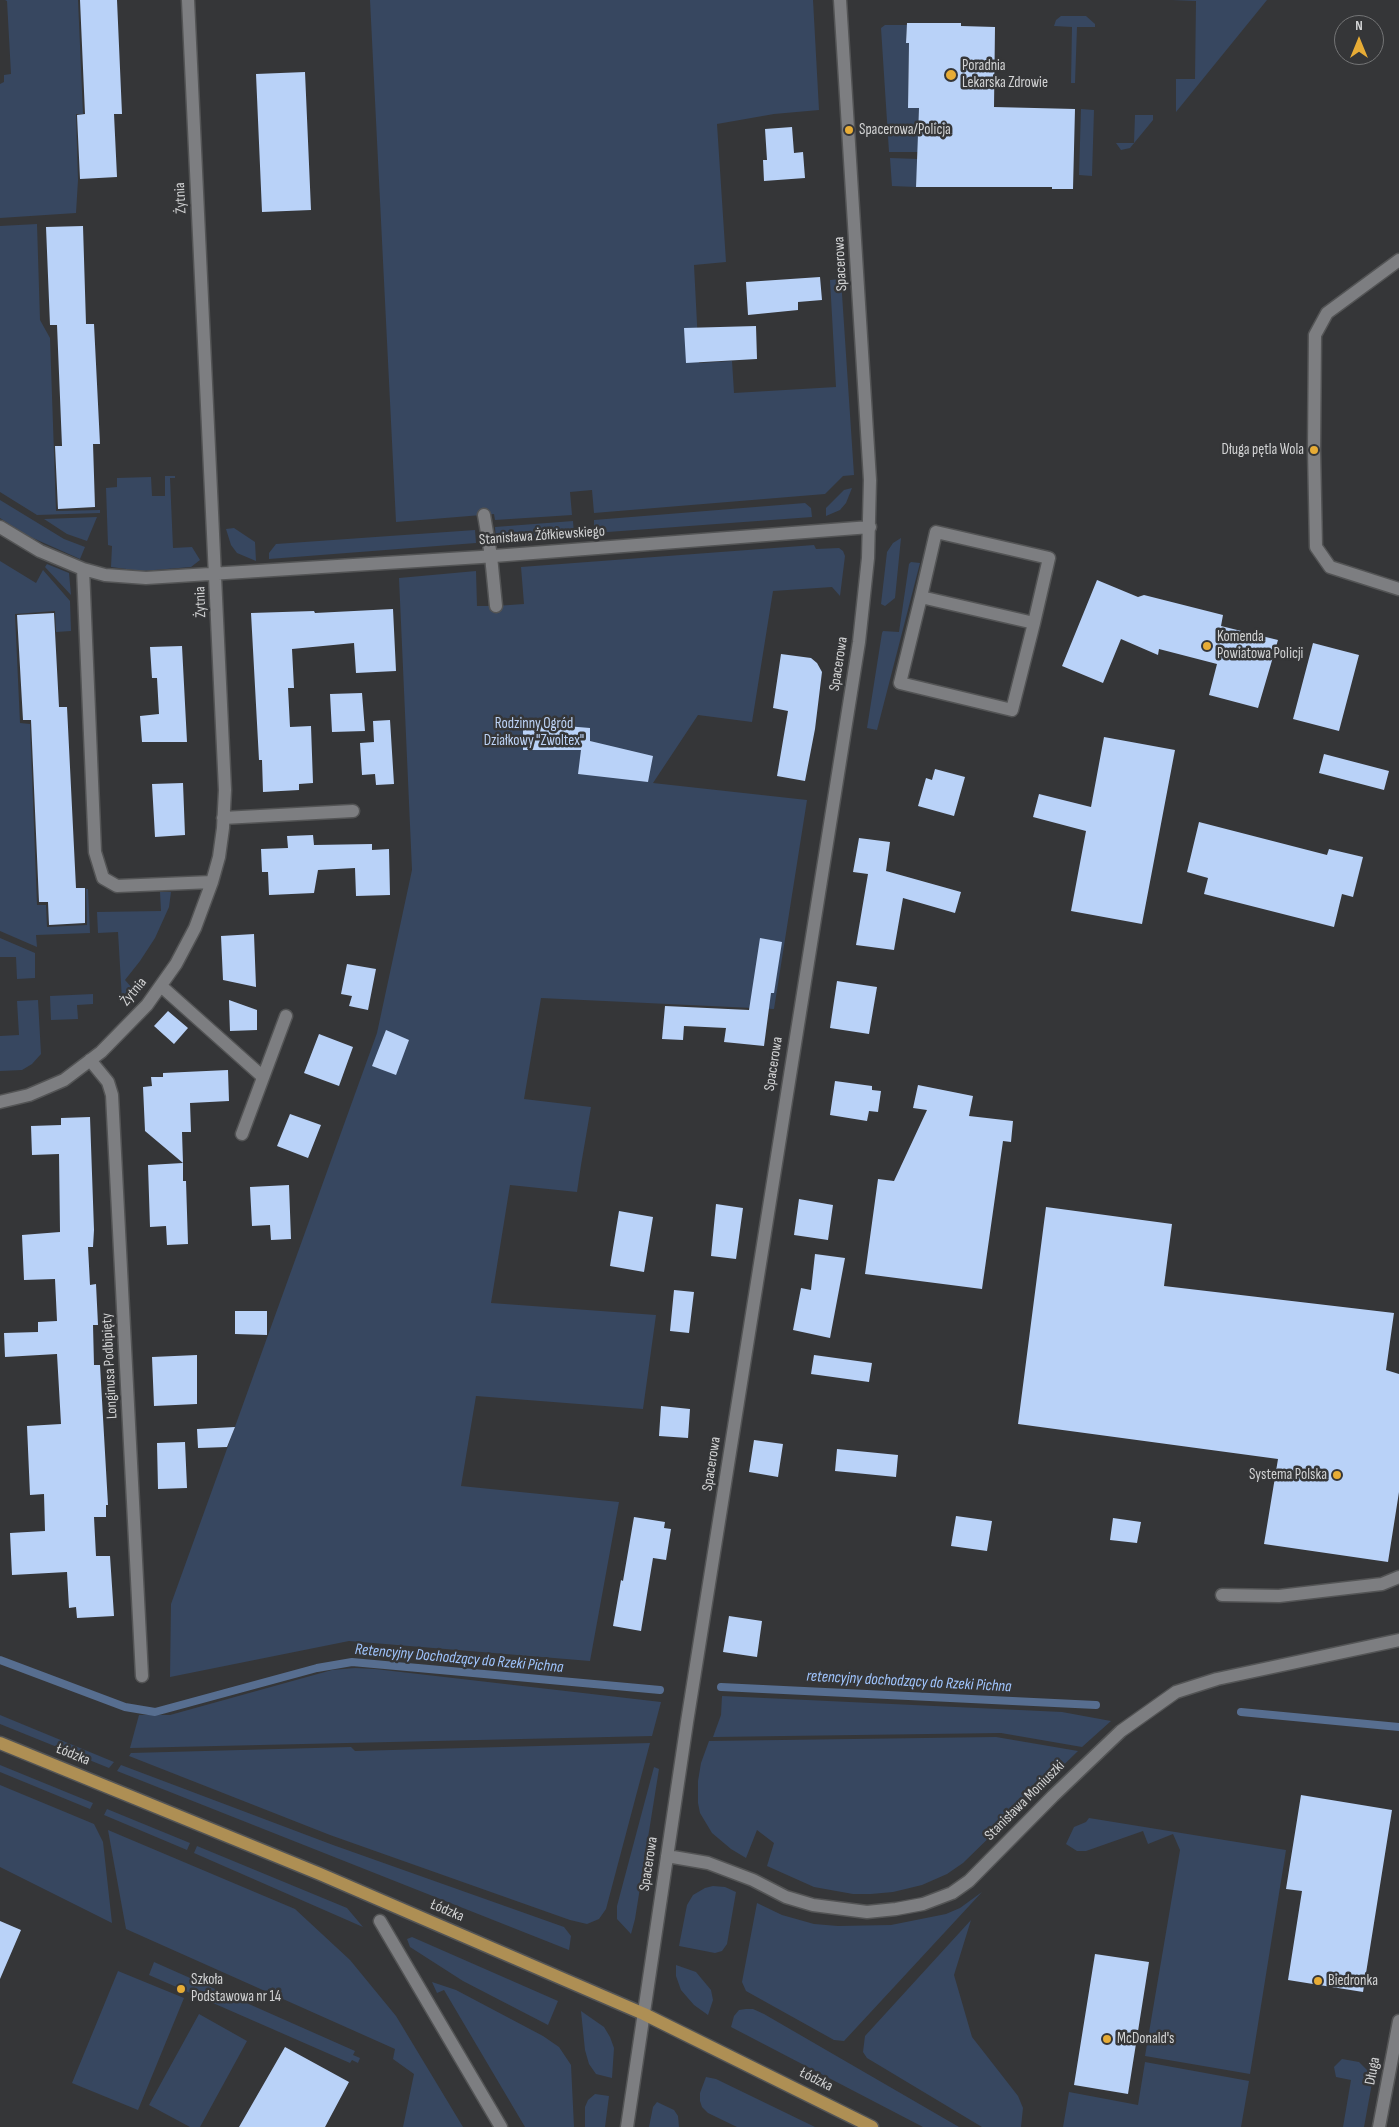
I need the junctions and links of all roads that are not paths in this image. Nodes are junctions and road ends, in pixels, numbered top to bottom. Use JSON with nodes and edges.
{"nodes":[{"id":1,"x":188,"y":0,"type":"edge"},
{"id":2,"x":840,"y":0,"type":"edge"},
{"id":3,"x":1399,"y":260,"type":"edge"},
{"id":4,"x":484,"y":515,"type":"dead end"},
{"id":5,"x":0,"y":527,"type":"edge"},
{"id":6,"x":870,"y":527,"type":"junction"},
{"id":7,"x":491,"y":556,"type":"junction"},
{"id":8,"x":83,"y":569,"type":"junction"},
{"id":9,"x":216,"y":574,"type":"junction"},
{"id":10,"x":1399,"y":589,"type":"edge"},
{"id":11,"x":922,"y":597,"type":"junction"},
{"id":12,"x":496,"y":606,"type":"dead end"},
{"id":13,"x":1034,"y":623,"type":"junction"},
{"id":14,"x":352,"y":811,"type":"dead end"},
{"id":15,"x":223,"y":818,"type":"junction"},
{"id":16,"x":212,"y":882,"type":"junction"},
{"id":17,"x":160,"y":986,"type":"junction"},
{"id":18,"x":286,"y":1016,"type":"dead end"},
{"id":19,"x":90,"y":1060,"type":"junction"},
{"id":20,"x":264,"y":1077,"type":"junction"},
{"id":21,"x":0,"y":1102,"type":"edge"},
{"id":22,"x":242,"y":1134,"type":"dead end"},
{"id":23,"x":1399,"y":1577,"type":"edge"},
{"id":24,"x":1222,"y":1595,"type":"dead end"},
{"id":25,"x":1399,"y":1640,"type":"edge"},
{"id":26,"x":142,"y":1676,"type":"dead end"},
{"id":27,"x":0,"y":1743,"type":"edge"},
{"id":28,"x":667,"y":1856,"type":"junction"},
{"id":29,"x":380,"y":1921,"type":"dead end"},
{"id":30,"x":644,"y":2014,"type":"junction"},
{"id":31,"x":1399,"y":2021,"type":"edge"},
{"id":32,"x":501,"y":2127,"type":"edge"},
{"id":33,"x":627,"y":2127,"type":"edge"},
{"id":34,"x":872,"y":2127,"type":"edge"},
{"id":35,"x":1378,"y":2127,"type":"edge"}],
"edges":[{"from":1,"to":9,"type":"street","name":"Żytnia"},
{"from":2,"to":6,"type":"street","name":"Spacerowa"},
{"from":3,"to":10,"type":"street"},
{"from":4,"to":7,"type":"street"},
{"from":5,"to":8,"type":"street","name":"Stanisława Żółkiewskiego"},
{"from":6,"to":7,"type":"street","name":"Stanisława Żółkiewskiego"},
{"from":6,"to":28,"type":"street","name":"Spacerowa"},
{"from":7,"to":9,"type":"street","name":"Stanisława Żółkiewskiego"},
{"from":7,"to":12,"type":"street"},
{"from":8,"to":9,"type":"street","name":"Stanisława Żółkiewskiego"},
{"from":8,"to":16,"type":"street"},
{"from":9,"to":15,"type":"street","name":"Żytnia"},
{"from":11,"to":13,"type":"street"},
{"from":11,"to":13,"type":"street"},
{"from":11,"to":13,"type":"street"},
{"from":14,"to":15,"type":"street"},
{"from":15,"to":16,"type":"street","name":"Żytnia"},
{"from":16,"to":17,"type":"street","name":"Żytnia"},
{"from":17,"to":19,"type":"street","name":"Żytnia"},
{"from":17,"to":20,"type":"street"},
{"from":18,"to":20,"type":"street"},
{"from":19,"to":21,"type":"street","name":"Żytnia"},
{"from":19,"to":26,"type":"street","name":"Longinusa Podbipięty"},
{"from":20,"to":22,"type":"street"},
{"from":23,"to":24,"type":"street"},
{"from":25,"to":28,"type":"street","name":"Stanisława Moniuszki"},
{"from":27,"to":30,"type":"main road","name":"Łódzka"},
{"from":28,"to":30,"type":"street","name":"Spacerowa"},
{"from":29,"to":32,"type":"street"},
{"from":30,"to":33,"type":"street","name":"Spacerowa"},
{"from":30,"to":34,"type":"main road","name":"Łódzka"},
{"from":31,"to":35,"type":"street","name":"Długa"}]}
